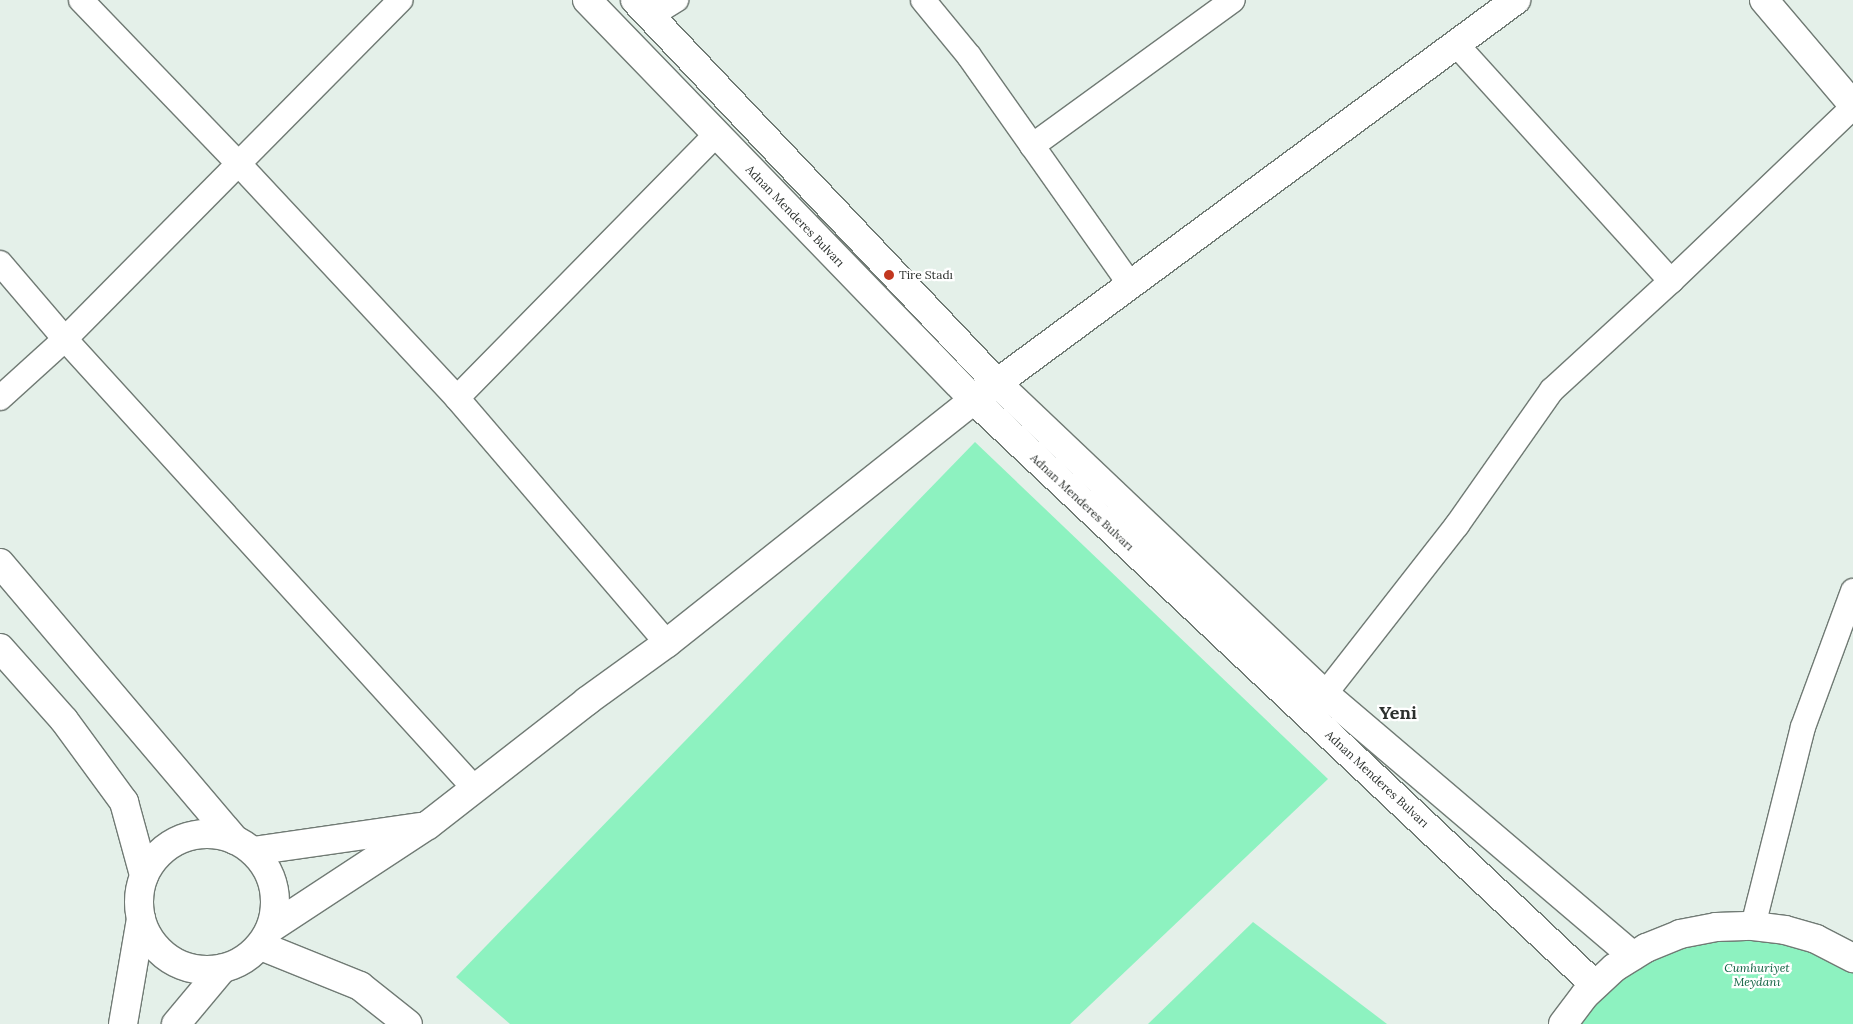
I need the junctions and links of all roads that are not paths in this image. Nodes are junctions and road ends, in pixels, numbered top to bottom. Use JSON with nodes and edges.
{"nodes":[{"id":1,"x":81,"y":0,"type":"edge"},
{"id":2,"x":400,"y":0,"type":"edge"},
{"id":3,"x":587,"y":0,"type":"edge"},
{"id":4,"x":676,"y":0,"type":"edge"},
{"id":5,"x":923,"y":0,"type":"edge"},
{"id":6,"x":1233,"y":0,"type":"edge"},
{"id":7,"x":1516,"y":0,"type":"edge"},
{"id":8,"x":1764,"y":0,"type":"edge"},
{"id":9,"x":643,"y":8,"type":"edge"},
{"id":10,"x":1456,"y":44,"type":"junction"},
{"id":11,"x":1853,"y":106,"type":"edge"},
{"id":12,"x":716,"y":134,"type":"junction"},
{"id":13,"x":1032,"y":146,"type":"junction"},
{"id":14,"x":238,"y":163,"type":"junction"},
{"id":15,"x":0,"y":263,"type":"edge"},
{"id":16,"x":1672,"y":281,"type":"junction"},
{"id":17,"x":1130,"y":284,"type":"junction"},
{"id":18,"x":65,"y":339,"type":"junction"},
{"id":19,"x":998,"y":384,"type":"junction"},
{"id":20,"x":0,"y":398,"type":"edge"},
{"id":21,"x":457,"y":398,"type":"junction"},
{"id":22,"x":974,"y":400,"type":"junction"},
{"id":23,"x":0,"y":563,"type":"edge"},
{"id":24,"x":1853,"y":591,"type":"edge"},
{"id":25,"x":667,"y":643,"type":"junction"},
{"id":26,"x":0,"y":648,"type":"edge"},
{"id":27,"x":1325,"y":694,"type":"junction"},
{"id":28,"x":475,"y":789,"type":"junction"},
{"id":29,"x":428,"y":825,"type":"junction"},
{"id":30,"x":244,"y":846,"type":"junction"},
{"id":31,"x":144,"y":875,"type":"junction"},
{"id":32,"x":141,"y":919,"type":"junction"},
{"id":33,"x":1753,"y":926,"type":"junction"},
{"id":34,"x":266,"y":937,"type":"junction"},
{"id":35,"x":1633,"y":956,"type":"junction"},
{"id":36,"x":1853,"y":958,"type":"edge"},
{"id":37,"x":222,"y":969,"type":"junction"},
{"id":38,"x":1595,"y":985,"type":"junction"},
{"id":39,"x":123,"y":1024,"type":"edge"},
{"id":40,"x":176,"y":1024,"type":"edge"},
{"id":41,"x":408,"y":1024,"type":"edge"},
{"id":42,"x":1563,"y":1024,"type":"edge"}],
"edges":[{"from":1,"to":14,"type":"street"},
{"from":2,"to":14,"type":"street"},
{"from":3,"to":12,"type":"street","name":"Adnan Menderes Bulvarı"},
{"from":4,"to":9,"type":"street"},
{"from":5,"to":13,"type":"street"},
{"from":6,"to":13,"type":"street"},
{"from":7,"to":10,"type":"street"},
{"from":8,"to":11,"type":"street"},
{"from":9,"to":19,"type":"street"},
{"from":10,"to":16,"type":"street"},
{"from":10,"to":17,"type":"street"},
{"from":11,"to":16,"type":"street"},
{"from":12,"to":21,"type":"street"},
{"from":12,"to":22,"type":"street","name":"Adnan Menderes Bulvarı"},
{"from":13,"to":17,"type":"street"},
{"from":14,"to":18,"type":"street"},
{"from":14,"to":21,"type":"street"},
{"from":15,"to":18,"type":"street"},
{"from":16,"to":27,"type":"street"},
{"from":17,"to":19,"type":"street"},
{"from":18,"to":20,"type":"street"},
{"from":18,"to":28,"type":"street"},
{"from":19,"to":22,"type":"street"},
{"from":19,"to":27,"type":"street"},
{"from":21,"to":25,"type":"street"},
{"from":22,"to":25,"type":"street"},
{"from":22,"to":38,"type":"street","name":"Adnan Menderes Bulvarı"},
{"from":23,"to":30,"type":"street"},
{"from":24,"to":33,"type":"street"},
{"from":25,"to":28,"type":"street"},
{"from":26,"to":31,"type":"street"},
{"from":27,"to":35,"type":"street"},
{"from":28,"to":29,"type":"street"},
{"from":29,"to":30,"type":"street"},
{"from":29,"to":34,"type":"street"},
{"from":30,"to":31,"type":"street"},
{"from":30,"to":34,"type":"street"},
{"from":31,"to":32,"type":"street"},
{"from":32,"to":37,"type":"street"},
{"from":32,"to":39,"type":"street"},
{"from":33,"to":35,"type":"street"},
{"from":33,"to":36,"type":"street"},
{"from":34,"to":37,"type":"street"},
{"from":34,"to":41,"type":"street"},
{"from":35,"to":38,"type":"street"},
{"from":37,"to":40,"type":"street"},
{"from":38,"to":42,"type":"street"}]}
